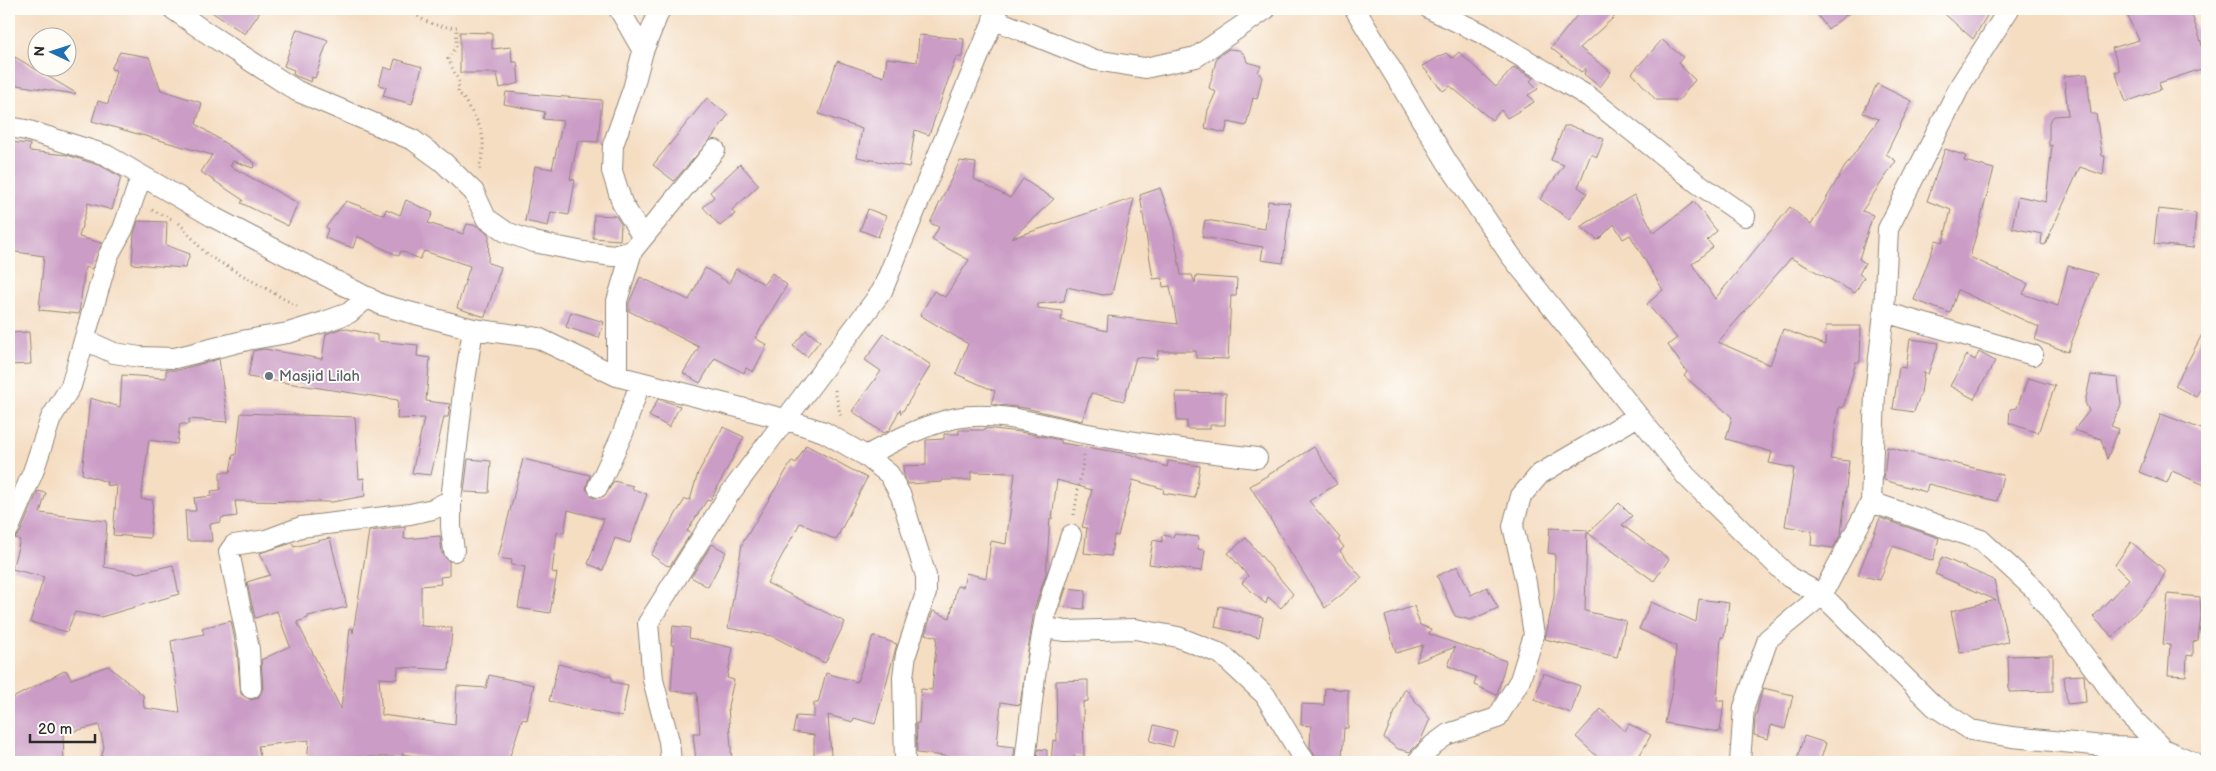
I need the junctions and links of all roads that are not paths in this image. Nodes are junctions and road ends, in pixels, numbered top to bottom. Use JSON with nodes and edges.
{"nodes":[{"id":1,"x":173,"y":9,"type":"edge"},
{"id":2,"x":619,"y":9,"type":"edge"},
{"id":3,"x":660,"y":9,"type":"edge"},
{"id":4,"x":1266,"y":9,"type":"edge"},
{"id":5,"x":1355,"y":9,"type":"edge"},
{"id":6,"x":1430,"y":9,"type":"edge"},
{"id":7,"x":2009,"y":9,"type":"edge"},
{"id":8,"x":996,"y":14,"type":"edge"},
{"id":9,"x":643,"y":51,"type":"junction"},
{"id":10,"x":9,"y":127,"type":"edge"},
{"id":11,"x":715,"y":150,"type":"dead end"},
{"id":12,"x":141,"y":177,"type":"junction"},
{"id":13,"x":1744,"y":216,"type":"dead end"},
{"id":14,"x":637,"y":243,"type":"junction"},
{"id":15,"x":368,"y":297,"type":"junction"},
{"id":16,"x":1884,"y":312,"type":"junction"},
{"id":17,"x":473,"y":329,"type":"junction"},
{"id":18,"x":85,"y":340,"type":"junction"},
{"id":19,"x":2033,"y":355,"type":"dead end"},
{"id":20,"x":617,"y":376,"type":"junction"},
{"id":21,"x":640,"y":383,"type":"junction"},
{"id":22,"x":1638,"y":416,"type":"junction"},
{"id":23,"x":784,"y":419,"type":"junction"},
{"id":24,"x":866,"y":456,"type":"junction"},
{"id":25,"x":1257,"y":458,"type":"dead end"},
{"id":26,"x":598,"y":487,"type":"dead end"},
{"id":27,"x":451,"y":500,"type":"junction"},
{"id":28,"x":1871,"y":502,"type":"junction"},
{"id":29,"x":9,"y":528,"type":"edge"},
{"id":30,"x":1070,"y":535,"type":"road end"},
{"id":31,"x":454,"y":551,"type":"dead end"},
{"id":32,"x":1822,"y":595,"type":"junction"},
{"id":33,"x":1044,"y":628,"type":"junction"},
{"id":34,"x":251,"y":688,"type":"dead end"},
{"id":35,"x":2163,"y":749,"type":"junction"},
{"id":36,"x":672,"y":762,"type":"edge"},
{"id":37,"x":905,"y":762,"type":"edge"},
{"id":38,"x":1025,"y":762,"type":"edge"},
{"id":39,"x":1305,"y":762,"type":"edge"},
{"id":40,"x":1418,"y":762,"type":"edge"},
{"id":41,"x":1740,"y":762,"type":"edge"},
{"id":42,"x":2193,"y":762,"type":"edge"}],
"edges":[{"from":1,"to":14,"type":"street"},
{"from":2,"to":9,"type":"street"},
{"from":3,"to":9,"type":"street"},
{"from":4,"to":8,"type":"street"},
{"from":5,"to":22,"type":"street"},
{"from":6,"to":13,"type":"street"},
{"from":7,"to":16,"type":"street"},
{"from":8,"to":23,"type":"street"},
{"from":9,"to":14,"type":"street"},
{"from":10,"to":12,"type":"street"},
{"from":11,"to":14,"type":"street"},
{"from":12,"to":15,"type":"street"},
{"from":12,"to":18,"type":"street"},
{"from":14,"to":20,"type":"street"},
{"from":15,"to":17,"type":"street"},
{"from":15,"to":18,"type":"street"},
{"from":16,"to":19,"type":"street"},
{"from":16,"to":28,"type":"street"},
{"from":17,"to":20,"type":"street"},
{"from":17,"to":27,"type":"street"},
{"from":18,"to":29,"type":"street"},
{"from":20,"to":21,"type":"street"},
{"from":21,"to":23,"type":"street"},
{"from":21,"to":26,"type":"street"},
{"from":22,"to":32,"type":"street"},
{"from":22,"to":40,"type":"street"},
{"from":23,"to":24,"type":"street"},
{"from":23,"to":36,"type":"street"},
{"from":24,"to":25,"type":"street"},
{"from":24,"to":37,"type":"street"},
{"from":27,"to":31,"type":"street"},
{"from":27,"to":34,"type":"street"},
{"from":28,"to":32,"type":"street"},
{"from":28,"to":35,"type":"street"},
{"from":30,"to":33,"type":"street"},
{"from":32,"to":35,"type":"street"},
{"from":32,"to":41,"type":"street"},
{"from":33,"to":38,"type":"street"},
{"from":33,"to":39,"type":"street"},
{"from":35,"to":42,"type":"street"}]}
